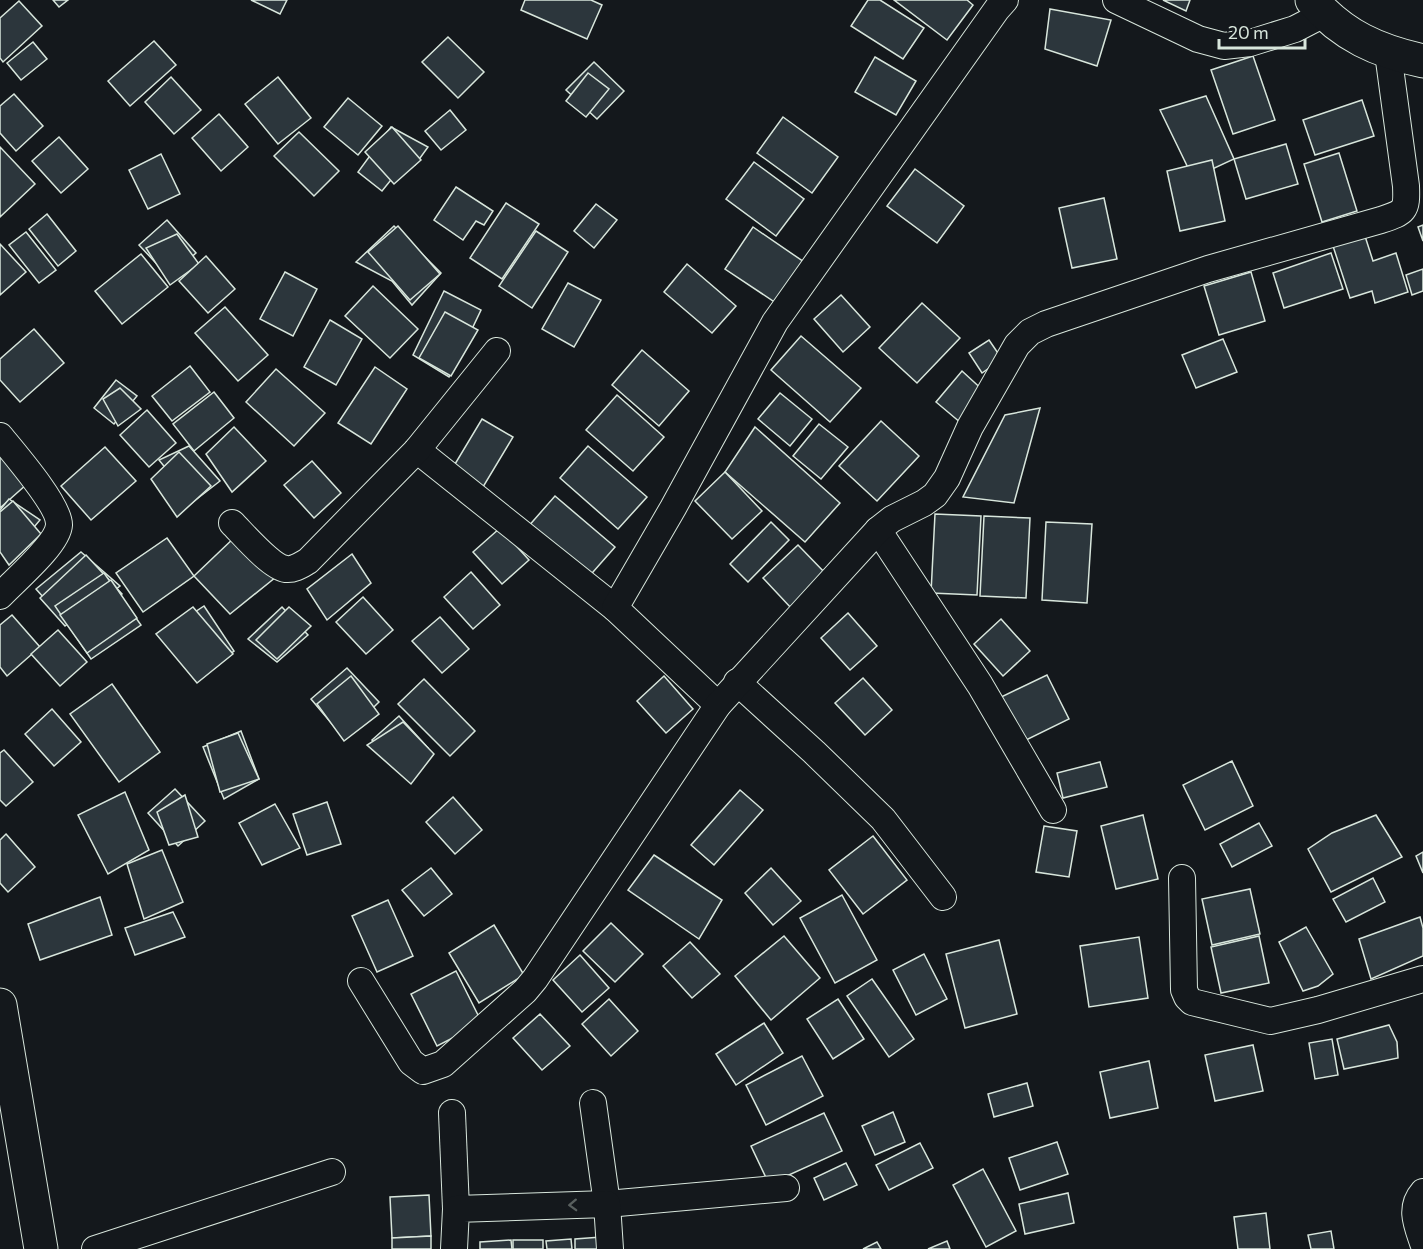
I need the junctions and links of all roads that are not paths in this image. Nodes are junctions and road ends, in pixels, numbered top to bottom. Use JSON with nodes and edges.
{"nodes":[{"id":1,"x":1005,"y":0,"type":"edge"},
{"id":2,"x":1116,"y":0,"type":"edge"},
{"id":3,"x":1318,"y":7,"type":"edge"},
{"id":4,"x":1388,"y":53,"type":"junction"},
{"id":5,"x":1423,"y":61,"type":"edge"},
{"id":6,"x":497,"y":351,"type":"dead end"},
{"id":7,"x":0,"y":436,"type":"edge"},
{"id":8,"x":417,"y":450,"type":"junction"},
{"id":9,"x":232,"y":523,"type":"dead end"},
{"id":10,"x":878,"y":530,"type":"junction"},
{"id":11,"x":0,"y":596,"type":"edge"},
{"id":12,"x":615,"y":608,"type":"junction"},
{"id":13,"x":737,"y":682,"type":"junction"},
{"id":14,"x":718,"y":705,"type":"junction"},
{"id":15,"x":1053,"y":810,"type":"dead end"},
{"id":16,"x":1182,"y":878,"type":"dead end"},
{"id":17,"x":943,"y":897,"type":"dead end"},
{"id":18,"x":1423,"y":979,"type":"edge"},
{"id":19,"x":361,"y":981,"type":"dead end"},
{"id":20,"x":0,"y":1005,"type":"edge"},
{"id":21,"x":592,"y":1103,"type":"dead end"},
{"id":22,"x":452,"y":1113,"type":"dead end"},
{"id":23,"x":332,"y":1172,"type":"dead end"},
{"id":24,"x":786,"y":1188,"type":"dead end"},
{"id":25,"x":1423,"y":1192,"type":"edge"},
{"id":26,"x":607,"y":1204,"type":"junction"},
{"id":27,"x":456,"y":1209,"type":"junction"},
{"id":28,"x":1423,"y":1243,"type":"edge"},
{"id":29,"x":41,"y":1249,"type":"edge"},
{"id":30,"x":94,"y":1249,"type":"edge"},
{"id":31,"x":454,"y":1249,"type":"edge"},
{"id":32,"x":610,"y":1249,"type":"edge"}],
"edges":[{"from":1,"to":12,"type":"street"},
{"from":2,"to":3,"type":"street"},
{"from":3,"to":4,"type":"street"},
{"from":4,"to":5,"type":"street"},
{"from":4,"to":10,"type":"street"},
{"from":6,"to":8,"type":"street"},
{"from":7,"to":11,"type":"street"},
{"from":8,"to":9,"type":"street"},
{"from":8,"to":12,"type":"street"},
{"from":10,"to":13,"type":"street"},
{"from":10,"to":15,"type":"street"},
{"from":12,"to":14,"type":"street"},
{"from":13,"to":14,"type":"street"},
{"from":13,"to":17,"type":"street"},
{"from":14,"to":19,"type":"street"},
{"from":16,"to":18,"type":"street"},
{"from":20,"to":29,"type":"street"},
{"from":21,"to":26,"type":"street"},
{"from":22,"to":27,"type":"street"},
{"from":23,"to":30,"type":"street"},
{"from":24,"to":26,"type":"street"},
{"from":25,"to":28,"type":"street"},
{"from":26,"to":27,"type":"street","one_way":true},
{"from":26,"to":32,"type":"street"},
{"from":27,"to":31,"type":"street"}]}
